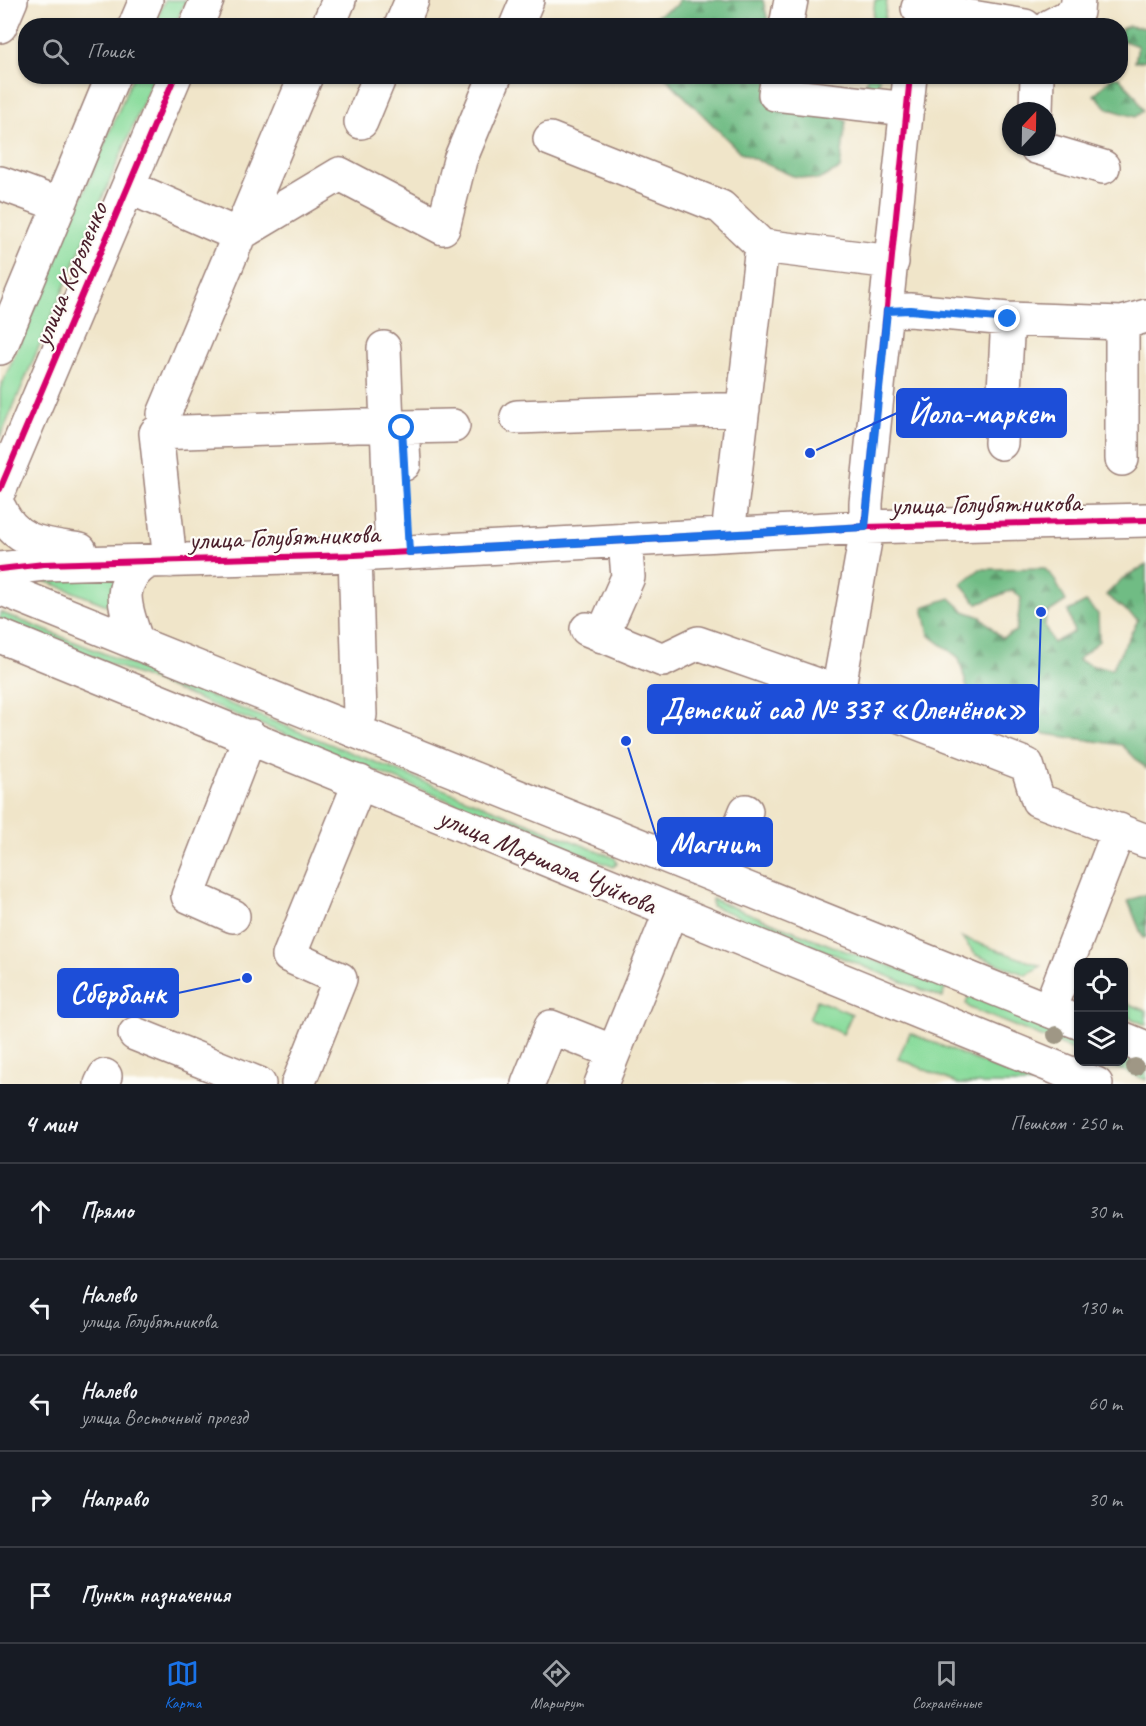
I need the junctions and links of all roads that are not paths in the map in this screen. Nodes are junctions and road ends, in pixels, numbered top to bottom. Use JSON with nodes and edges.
{"nodes":[{"id":1,"x":11,"y":0,"type":"edge"},
{"id":2,"x":146,"y":0,"type":"edge"},
{"id":3,"x":207,"y":0,"type":"edge"},
{"id":4,"x":339,"y":0,"type":"edge"},
{"id":5,"x":527,"y":0,"type":"edge"},
{"id":6,"x":790,"y":0,"type":"edge"},
{"id":7,"x":1078,"y":0,"type":"edge"},
{"id":8,"x":917,"y":11,"type":"edge"},
{"id":9,"x":138,"y":18,"type":"edge"},
{"id":10,"x":199,"y":18,"type":"edge"},
{"id":11,"x":331,"y":18,"type":"edge"},
{"id":12,"x":519,"y":18,"type":"edge"},
{"id":13,"x":787,"y":18,"type":"edge"},
{"id":14,"x":967,"y":18,"type":"edge"},
{"id":15,"x":1065,"y":18,"type":"edge"},
{"id":16,"x":0,"y":27,"type":"edge"},
{"id":17,"x":110,"y":84,"type":"edge"},
{"id":18,"x":172,"y":84,"type":"edge"},
{"id":19,"x":303,"y":84,"type":"edge"},
{"id":20,"x":377,"y":84,"type":"edge"},
{"id":21,"x":492,"y":84,"type":"edge"},
{"id":22,"x":777,"y":84,"type":"edge"},
{"id":23,"x":909,"y":84,"type":"edge"},
{"id":24,"x":1037,"y":84,"type":"edge"},
{"id":25,"x":1036,"y":102,"type":"edge"},
{"id":26,"x":907,"y":109,"type":"junction"},
{"id":27,"x":361,"y":122,"type":"dead end"},
{"id":28,"x":550,"y":139,"type":"dead end"},
{"id":29,"x":1056,"y":153,"type":"edge"},
{"id":30,"x":1102,"y":167,"type":"dead end"},
{"id":31,"x":0,"y":183,"type":"edge"},
{"id":32,"x":129,"y":187,"type":"junction"},
{"id":33,"x":60,"y":205,"type":"junction"},
{"id":34,"x":238,"y":235,"type":"junction"},
{"id":35,"x":762,"y":246,"type":"junction"},
{"id":36,"x":892,"y":262,"type":"junction"},
{"id":37,"x":887,"y":311,"type":"junction"},
{"id":38,"x":1008,"y":319,"type":"junction"},
{"id":39,"x":1134,"y":319,"type":"edge"},
{"id":40,"x":0,"y":348,"type":"edge"},
{"id":41,"x":384,"y":348,"type":"dead end"},
{"id":42,"x":743,"y":409,"type":"junction"},
{"id":43,"x":164,"y":414,"type":"dead end"},
{"id":44,"x":517,"y":417,"type":"dead end"},
{"id":45,"x":387,"y":425,"type":"junction"},
{"id":46,"x":453,"y":426,"type":"dead end"},
{"id":47,"x":1000,"y":443,"type":"dead end"},
{"id":48,"x":1122,"y":459,"type":"dead end"},
{"id":49,"x":0,"y":489,"type":"edge"},
{"id":50,"x":0,"y":509,"type":"edge"},
{"id":51,"x":1146,"y":520,"type":"edge"},
{"id":52,"x":865,"y":527,"type":"junction"},
{"id":53,"x":728,"y":534,"type":"junction"},
{"id":54,"x":625,"y":540,"type":"junction"},
{"id":55,"x":400,"y":552,"type":"junction"},
{"id":56,"x":355,"y":555,"type":"junction"},
{"id":57,"x":158,"y":561,"type":"junction"},
{"id":58,"x":0,"y":569,"type":"edge"},
{"id":59,"x":0,"y":588,"type":"edge"},
{"id":60,"x":0,"y":636,"type":"edge"},
{"id":61,"x":138,"y":643,"type":"junction"},
{"id":62,"x":838,"y":692,"type":"junction"},
{"id":63,"x":353,"y":730,"type":"junction"},
{"id":64,"x":250,"y":736,"type":"junction"},
{"id":65,"x":360,"y":782,"type":"junction"},
{"id":66,"x":746,"y":811,"type":"dead end"},
{"id":67,"x":1132,"y":835,"type":"edge"},
{"id":68,"x":690,"y":865,"type":"junction"},
{"id":69,"x":720,"y":877,"type":"junction"},
{"id":70,"x":670,"y":911,"type":"junction"},
{"id":71,"x":233,"y":916,"type":"dead end"},
{"id":72,"x":976,"y":981,"type":"junction"},
{"id":73,"x":1064,"y":1016,"type":"edge"},
{"id":74,"x":959,"y":1028,"type":"junction"},
{"id":75,"x":135,"y":1035,"type":"dead end"},
{"id":76,"x":1128,"y":1041,"type":"edge"},
{"id":77,"x":1146,"y":1048,"type":"edge"},
{"id":78,"x":614,"y":1052,"type":"junction"},
{"id":79,"x":259,"y":1084,"type":"edge"},
{"id":80,"x":298,"y":1084,"type":"edge"},
{"id":81,"x":528,"y":1084,"type":"edge"},
{"id":82,"x":602,"y":1084,"type":"edge"},
{"id":83,"x":1096,"y":1084,"type":"edge"}],
"edges":[{"from":1,"to":16,"type":"street"},
{"from":2,"to":9,"type":"street"},
{"from":3,"to":10,"type":"street"},
{"from":4,"to":11,"type":"street"},
{"from":5,"to":12,"type":"street"},
{"from":6,"to":13,"type":"street"},
{"from":7,"to":15,"type":"street"},
{"from":8,"to":14,"type":"street"},
{"from":17,"to":33,"type":"street","name":"улица Короленко"},
{"from":18,"to":32,"type":"street","name":"улица Короленко"},
{"from":19,"to":34,"type":"street"},
{"from":20,"to":27,"type":"street"},
{"from":21,"to":34,"type":"street"},
{"from":22,"to":26,"type":"street"},
{"from":23,"to":26,"type":"street"},
{"from":24,"to":25,"type":"street"},
{"from":26,"to":36,"type":"street"},
{"from":28,"to":35,"type":"street"},
{"from":29,"to":30,"type":"street"},
{"from":31,"to":33,"type":"street"},
{"from":32,"to":34,"type":"street"},
{"from":32,"to":49,"type":"street","name":"улица Короленко"},
{"from":33,"to":40,"type":"street","name":"улица Короленко"},
{"from":34,"to":43,"type":"street"},
{"from":35,"to":36,"type":"street"},
{"from":35,"to":42,"type":"street"},
{"from":36,"to":37,"type":"street"},
{"from":37,"to":38,"type":"street"},
{"from":37,"to":52,"type":"street"},
{"from":38,"to":39,"type":"street"},
{"from":38,"to":47,"type":"street"},
{"from":39,"to":48,"type":"street"},
{"from":41,"to":45,"type":"street"},
{"from":42,"to":44,"type":"street"},
{"from":42,"to":53,"type":"street"},
{"from":45,"to":55,"type":"street"},
{"from":45,"to":57,"type":"street"},
{"from":46,"to":55,"type":"street"},
{"from":50,"to":57,"type":"street","name":"улица Голубятникова"},
{"from":51,"to":52,"type":"street","name":"улица Голубятникова"},
{"from":52,"to":53,"type":"street","name":"улица Голубятникова"},
{"from":52,"to":62,"type":"street"},
{"from":53,"to":54,"type":"street","name":"улица Голубятникова"},
{"from":54,"to":55,"type":"street","name":"улица Голубятникова"},
{"from":54,"to":62,"type":"street"},
{"from":55,"to":56,"type":"street","name":"улица Голубятникова"},
{"from":56,"to":57,"type":"street","name":"улица Голубятникова"},
{"from":56,"to":63,"type":"street"},
{"from":57,"to":58,"type":"street","name":"улица Голубятникова"},
{"from":57,"to":61,"type":"street"},
{"from":59,"to":61,"type":"street","name":"улица Маршала Чуйкова"},
{"from":60,"to":64,"type":"street","name":"улица Маршала Чуйкова"},
{"from":61,"to":63,"type":"street","name":"улица Маршала Чуйкова"},
{"from":62,"to":67,"type":"street"},
{"from":63,"to":68,"type":"street","name":"улица Маршала Чуйкова"},
{"from":64,"to":65,"type":"street","name":"улица Маршала Чуйкова"},
{"from":64,"to":71,"type":"street"},
{"from":65,"to":70,"type":"street","name":"улица Маршала Чуйкова"},
{"from":65,"to":80,"type":"street"},
{"from":66,"to":69,"type":"street"},
{"from":67,"to":73,"type":"street"},
{"from":68,"to":69,"type":"street","name":"улица Маршала Чуйкова"},
{"from":68,"to":70,"type":"street"},
{"from":69,"to":72,"type":"street","name":"улица Маршала Чуйкова"},
{"from":70,"to":74,"type":"street","name":"улица Маршала Чуйкова"},
{"from":70,"to":78,"type":"street"},
{"from":72,"to":73,"type":"street","name":"улица Маршала Чуйкова"},
{"from":72,"to":74,"type":"street"},
{"from":74,"to":83,"type":"street","name":"улица Маршала Чуйкова"},
{"from":75,"to":79,"type":"street"},
{"from":76,"to":77,"type":"street"},
{"from":78,"to":81,"type":"street"},
{"from":78,"to":82,"type":"street"}]}
